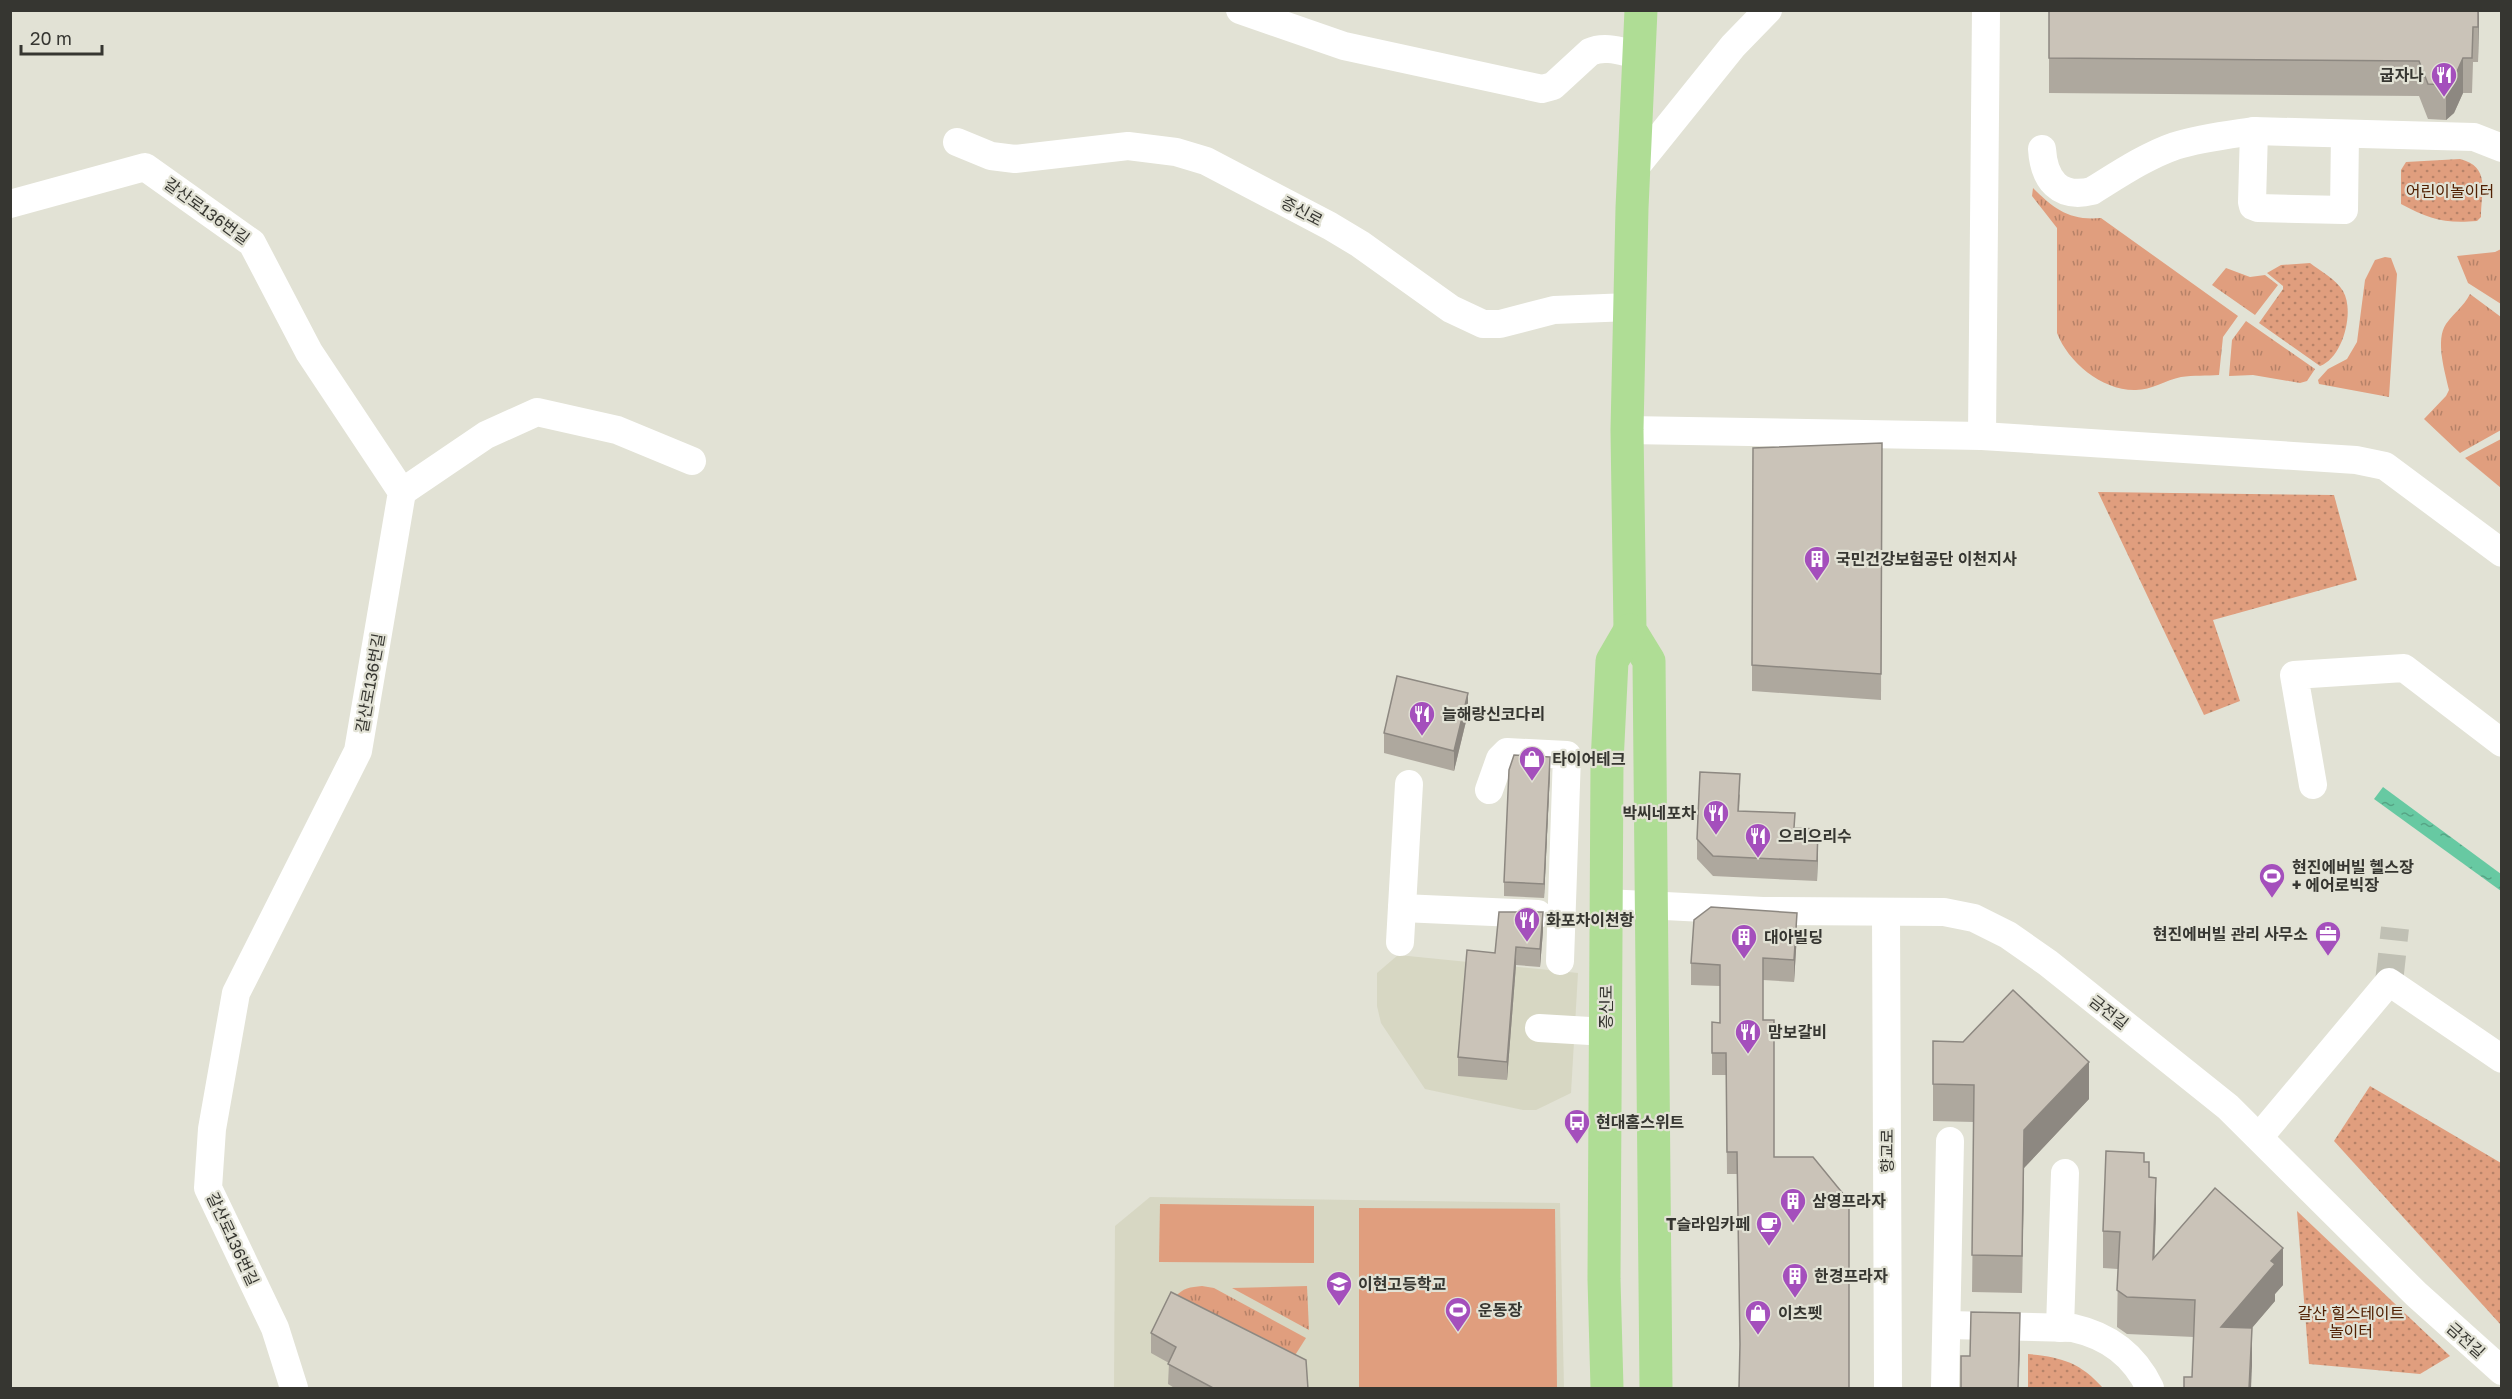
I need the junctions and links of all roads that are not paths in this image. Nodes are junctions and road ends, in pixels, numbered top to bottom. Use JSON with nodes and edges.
{"nodes":[{"id":1,"x":1240,"y":10,"type":"edge"},
{"id":2,"x":1641,"y":10,"type":"edge"},
{"id":3,"x":1768,"y":10,"type":"edge"},
{"id":4,"x":1986,"y":10,"type":"edge"},
{"id":5,"x":1639,"y":55,"type":"junction"},
{"id":6,"x":2254,"y":131,"type":"junction"},
{"id":7,"x":2345,"y":134,"type":"junction"},
{"id":8,"x":957,"y":142,"type":"dead end"},
{"id":9,"x":2501,"y":146,"type":"edge"},
{"id":10,"x":2042,"y":149,"type":"dead end"},
{"id":11,"x":1634,"y":169,"type":"junction"},
{"id":12,"x":10,"y":204,"type":"edge"},
{"id":13,"x":1629,"y":308,"type":"junction"},
{"id":14,"x":1627,"y":430,"type":"junction"},
{"id":15,"x":1982,"y":436,"type":"junction"},
{"id":16,"x":692,"y":461,"type":"dead end"},
{"id":17,"x":402,"y":492,"type":"junction"},
{"id":18,"x":2502,"y":553,"type":"edge"},
{"id":19,"x":1630,"y":630,"type":"junction"},
{"id":20,"x":2502,"y":743,"type":"edge"},
{"id":21,"x":1566,"y":755,"type":"junction"},
{"id":22,"x":1607,"y":763,"type":"junction"},
{"id":23,"x":1409,"y":784,"type":"dead end"},
{"id":24,"x":2313,"y":784,"type":"dead end"},
{"id":25,"x":1489,"y":790,"type":"dead end"},
{"id":26,"x":1605,"y":861,"type":"junction"},
{"id":27,"x":1562,"y":862,"type":"junction"},
{"id":28,"x":1606,"y":903,"type":"junction"},
{"id":29,"x":1649,"y":906,"type":"junction"},
{"id":30,"x":1402,"y":908,"type":"junction"},
{"id":31,"x":1886,"y":912,"type":"junction"},
{"id":32,"x":1561,"y":915,"type":"junction"},
{"id":33,"x":1400,"y":942,"type":"dead end"},
{"id":34,"x":1560,"y":961,"type":"dead end"},
{"id":35,"x":1539,"y":1028,"type":"dead end"},
{"id":36,"x":1606,"y":1032,"type":"junction"},
{"id":37,"x":2502,"y":1059,"type":"edge"},
{"id":38,"x":2260,"y":1136,"type":"junction"},
{"id":39,"x":1950,"y":1141,"type":"dead end"},
{"id":40,"x":2066,"y":1173,"type":"dead end"},
{"id":41,"x":1947,"y":1326,"type":"junction"},
{"id":42,"x":2060,"y":1328,"type":"junction"},
{"id":43,"x":2502,"y":1371,"type":"edge"},
{"id":44,"x":294,"y":1389,"type":"edge"},
{"id":45,"x":1607,"y":1389,"type":"edge"},
{"id":46,"x":1656,"y":1389,"type":"edge"},
{"id":47,"x":1888,"y":1389,"type":"edge"},
{"id":48,"x":1945,"y":1389,"type":"edge"},
{"id":49,"x":2150,"y":1389,"type":"edge"}],
"edges":[{"from":1,"to":5,"type":"street"},
{"from":2,"to":5,"type":"main road"},
{"from":3,"to":11,"type":"street"},
{"from":4,"to":15,"type":"street"},
{"from":5,"to":11,"type":"main road"},
{"from":6,"to":7,"type":"street"},
{"from":6,"to":7,"type":"street"},
{"from":6,"to":10,"type":"street"},
{"from":7,"to":9,"type":"street"},
{"from":8,"to":13,"type":"street","name":"증신로"},
{"from":11,"to":13,"type":"main road"},
{"from":12,"to":17,"type":"street","name":"갈산로136번길"},
{"from":13,"to":14,"type":"main road"},
{"from":14,"to":15,"type":"street"},
{"from":14,"to":19,"type":"main road"},
{"from":15,"to":18,"type":"street"},
{"from":16,"to":17,"type":"street"},
{"from":17,"to":44,"type":"street","name":"갈산로136번길"},
{"from":19,"to":22,"type":"main road","name":"증신로"},
{"from":19,"to":29,"type":"main road"},
{"from":20,"to":24,"type":"street"},
{"from":21,"to":22,"type":"street"},
{"from":21,"to":25,"type":"street"},
{"from":21,"to":27,"type":"street"},
{"from":22,"to":26,"type":"main road","name":"증신로"},
{"from":23,"to":30,"type":"street"},
{"from":26,"to":27,"type":"street"},
{"from":26,"to":28,"type":"main road","name":"증신로"},
{"from":27,"to":32,"type":"street"},
{"from":28,"to":29,"type":"street","name":"금전길"},
{"from":28,"to":36,"type":"main road","name":"증신로"},
{"from":29,"to":31,"type":"street","name":"금전길"},
{"from":29,"to":46,"type":"main road"},
{"from":30,"to":32,"type":"street"},
{"from":30,"to":33,"type":"street"},
{"from":31,"to":38,"type":"street","name":"금전길"},
{"from":31,"to":47,"type":"street","name":"향교로"},
{"from":32,"to":34,"type":"street"},
{"from":35,"to":36,"type":"street"},
{"from":36,"to":45,"type":"main road","name":"증신로"},
{"from":37,"to":38,"type":"street"},
{"from":38,"to":43,"type":"street","name":"금전길"},
{"from":39,"to":41,"type":"street"},
{"from":40,"to":42,"type":"street"},
{"from":41,"to":42,"type":"street"},
{"from":41,"to":48,"type":"street"},
{"from":42,"to":49,"type":"street"}]}
